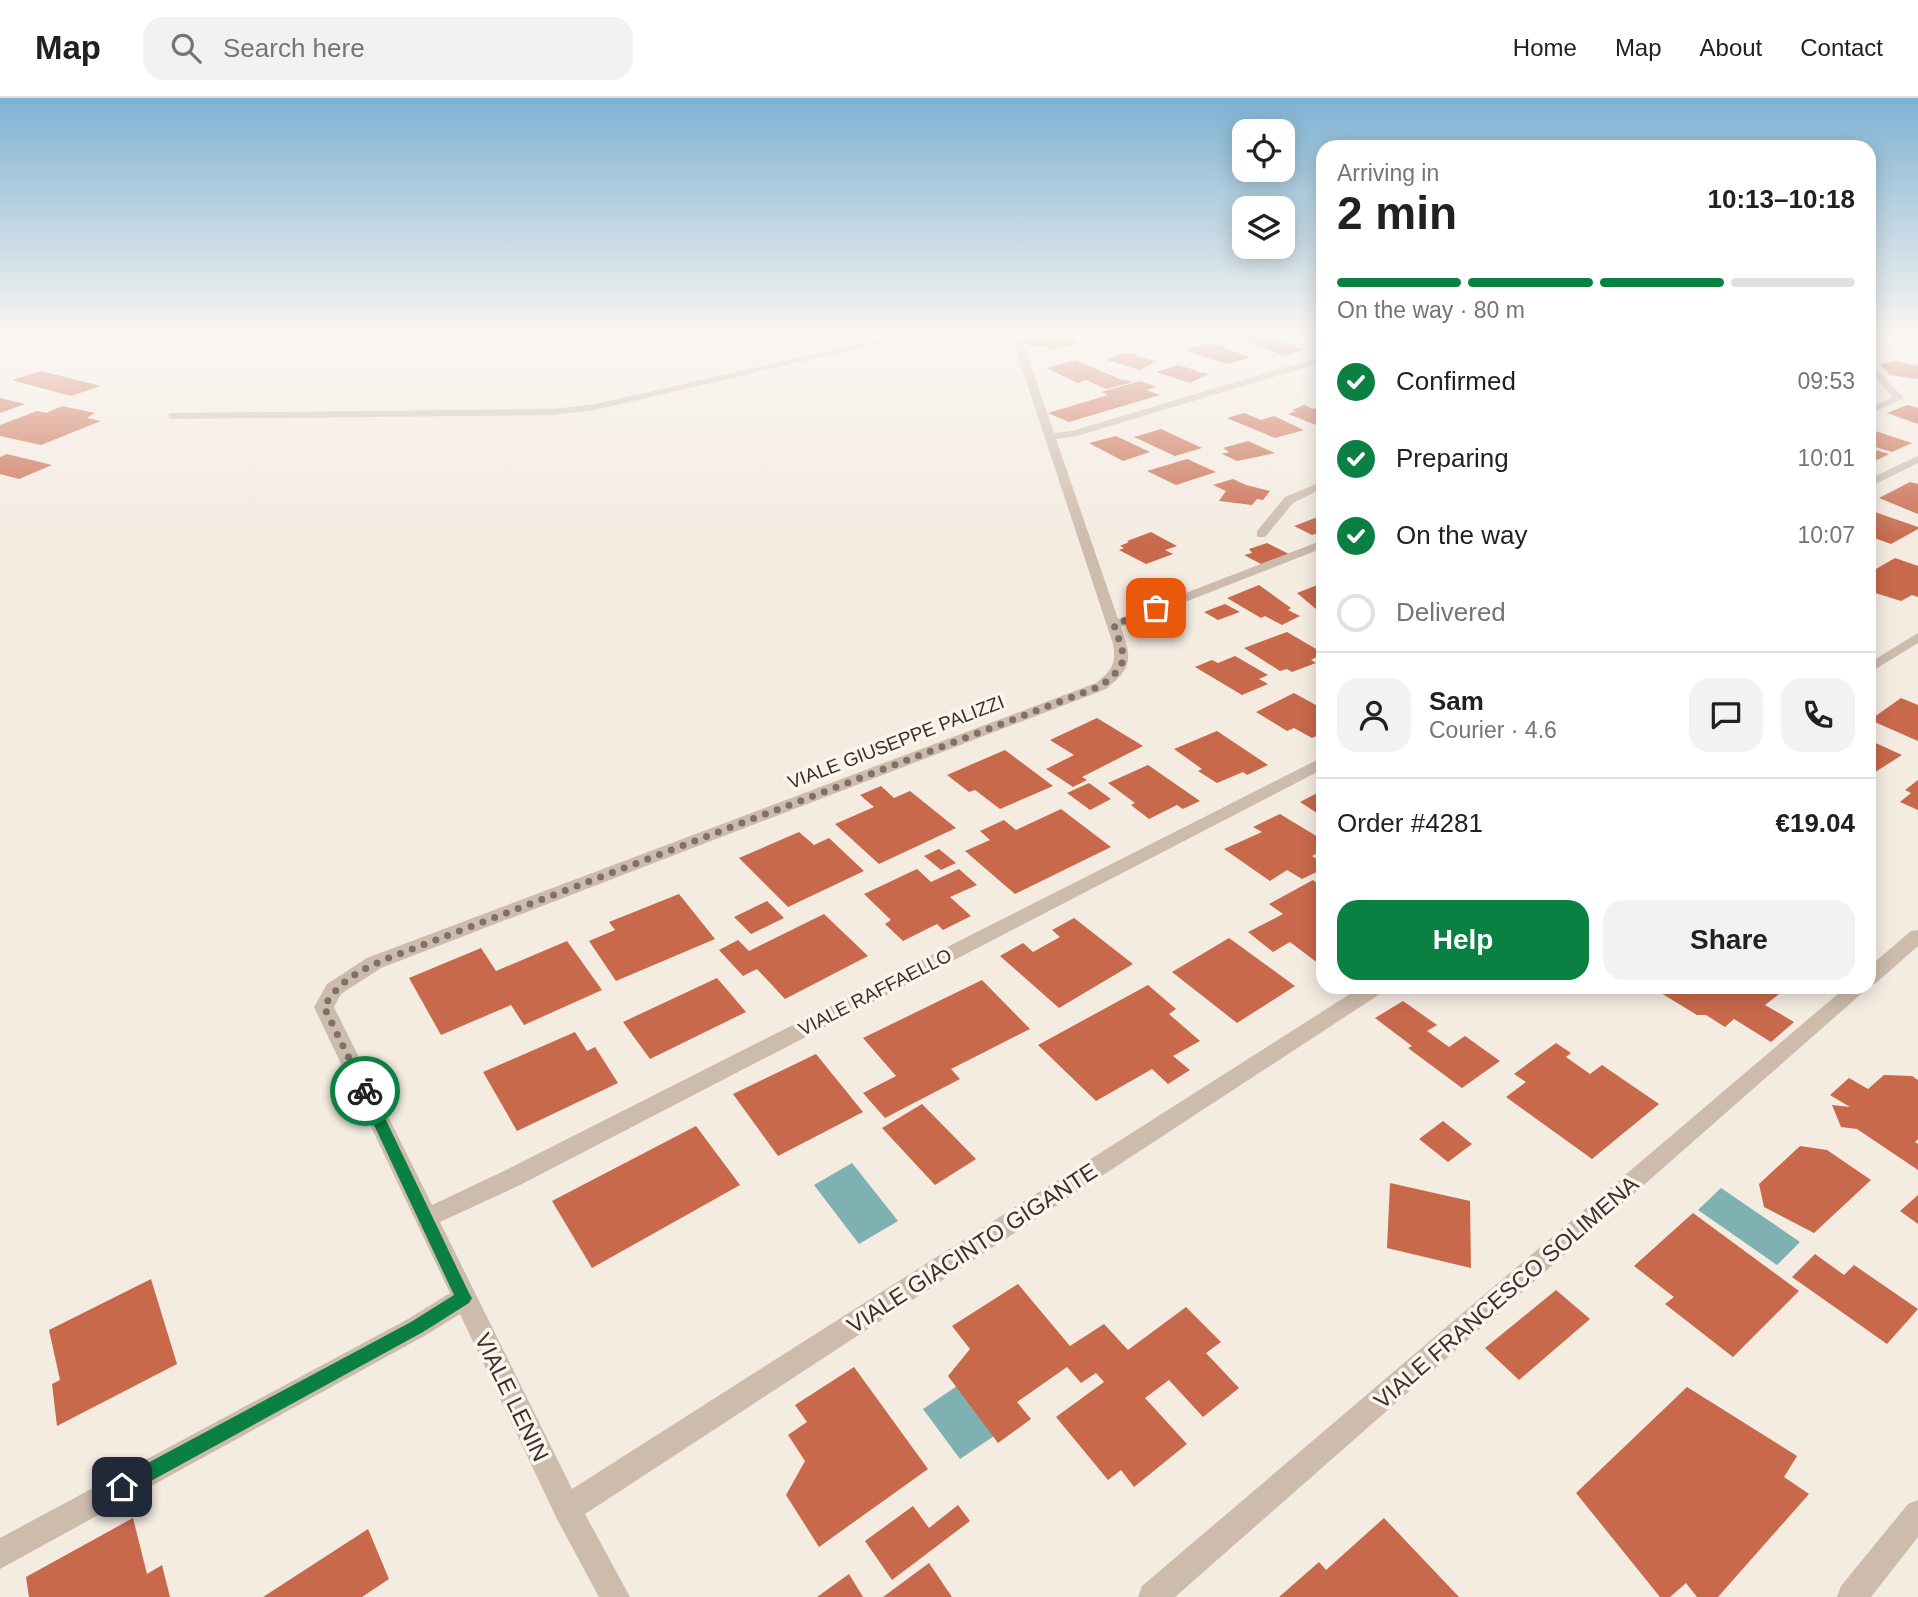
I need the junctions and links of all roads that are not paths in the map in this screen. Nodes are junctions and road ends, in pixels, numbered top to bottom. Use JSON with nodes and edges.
{"nodes":[{"id":1,"x":604,"y":405,"type":"edge"},
{"id":2,"x":1039,"y":405,"type":"edge"},
{"id":3,"x":1170,"y":405,"type":"edge"},
{"id":4,"x":171,"y":415,"type":"dead end"},
{"id":5,"x":1050,"y":437,"type":"junction"},
{"id":6,"x":1918,"y":459,"type":"edge"},
{"id":7,"x":1876,"y":480,"type":"edge"},
{"id":8,"x":1316,"y":487,"type":"edge"},
{"id":9,"x":1261,"y":534,"type":"dead end"},
{"id":10,"x":1316,"y":547,"type":"edge"},
{"id":11,"x":1114,"y":625,"type":"junction"},
{"id":12,"x":1918,"y":637,"type":"edge"},
{"id":13,"x":1876,"y":664,"type":"edge"},
{"id":14,"x":1316,"y":767,"type":"edge"},
{"id":15,"x":1918,"y":936,"type":"edge"},
{"id":16,"x":1876,"y":972,"type":"edge"},
{"id":17,"x":353,"y":974,"type":"joint"},
{"id":18,"x":1365,"y":994,"type":"edge"},
{"id":19,"x":1851,"y":994,"type":"edge"},
{"id":20,"x":426,"y":1218,"type":"junction"},
{"id":21,"x":464,"y":1298,"type":"junction"},
{"id":22,"x":567,"y":1508,"type":"junction"},
{"id":23,"x":1918,"y":1514,"type":"edge"},
{"id":24,"x":0,"y":1553,"type":"edge"},
{"id":25,"x":615,"y":1597,"type":"edge"},
{"id":26,"x":1153,"y":1597,"type":"edge"},
{"id":27,"x":1852,"y":1597,"type":"edge"}],
"edges":[{"from":1,"to":4,"type":"street"},
{"from":2,"to":5,"type":"street","name":"VIALE GIUSEPPE PALIZZI"},
{"from":3,"to":5,"type":"street"},
{"from":5,"to":11,"type":"street","name":"VIALE GIUSEPPE PALIZZI"},
{"from":6,"to":7,"type":"street"},
{"from":8,"to":9,"type":"street"},
{"from":10,"to":11,"type":"street"},
{"from":11,"to":17,"type":"street","name":"VIALE GIUSEPPE PALIZZI"},
{"from":12,"to":13,"type":"street"},
{"from":14,"to":20,"type":"street","name":"VIALE RAFFAELLO"},
{"from":15,"to":16,"type":"street"},
{"from":17,"to":20,"type":"street","name":"VIALE LENIN"},
{"from":18,"to":22,"type":"street","name":"VIALE GIACINTO GIGANTE"},
{"from":19,"to":26,"type":"street","name":"VIALE FRANCESCO SOLIMENA"},
{"from":20,"to":21,"type":"street","name":"VIALE LENIN"},
{"from":21,"to":22,"type":"street","name":"VIALE LENIN"},
{"from":21,"to":24,"type":"street"},
{"from":22,"to":25,"type":"street","name":"VIALE LENIN"},
{"from":23,"to":27,"type":"street"}]}
